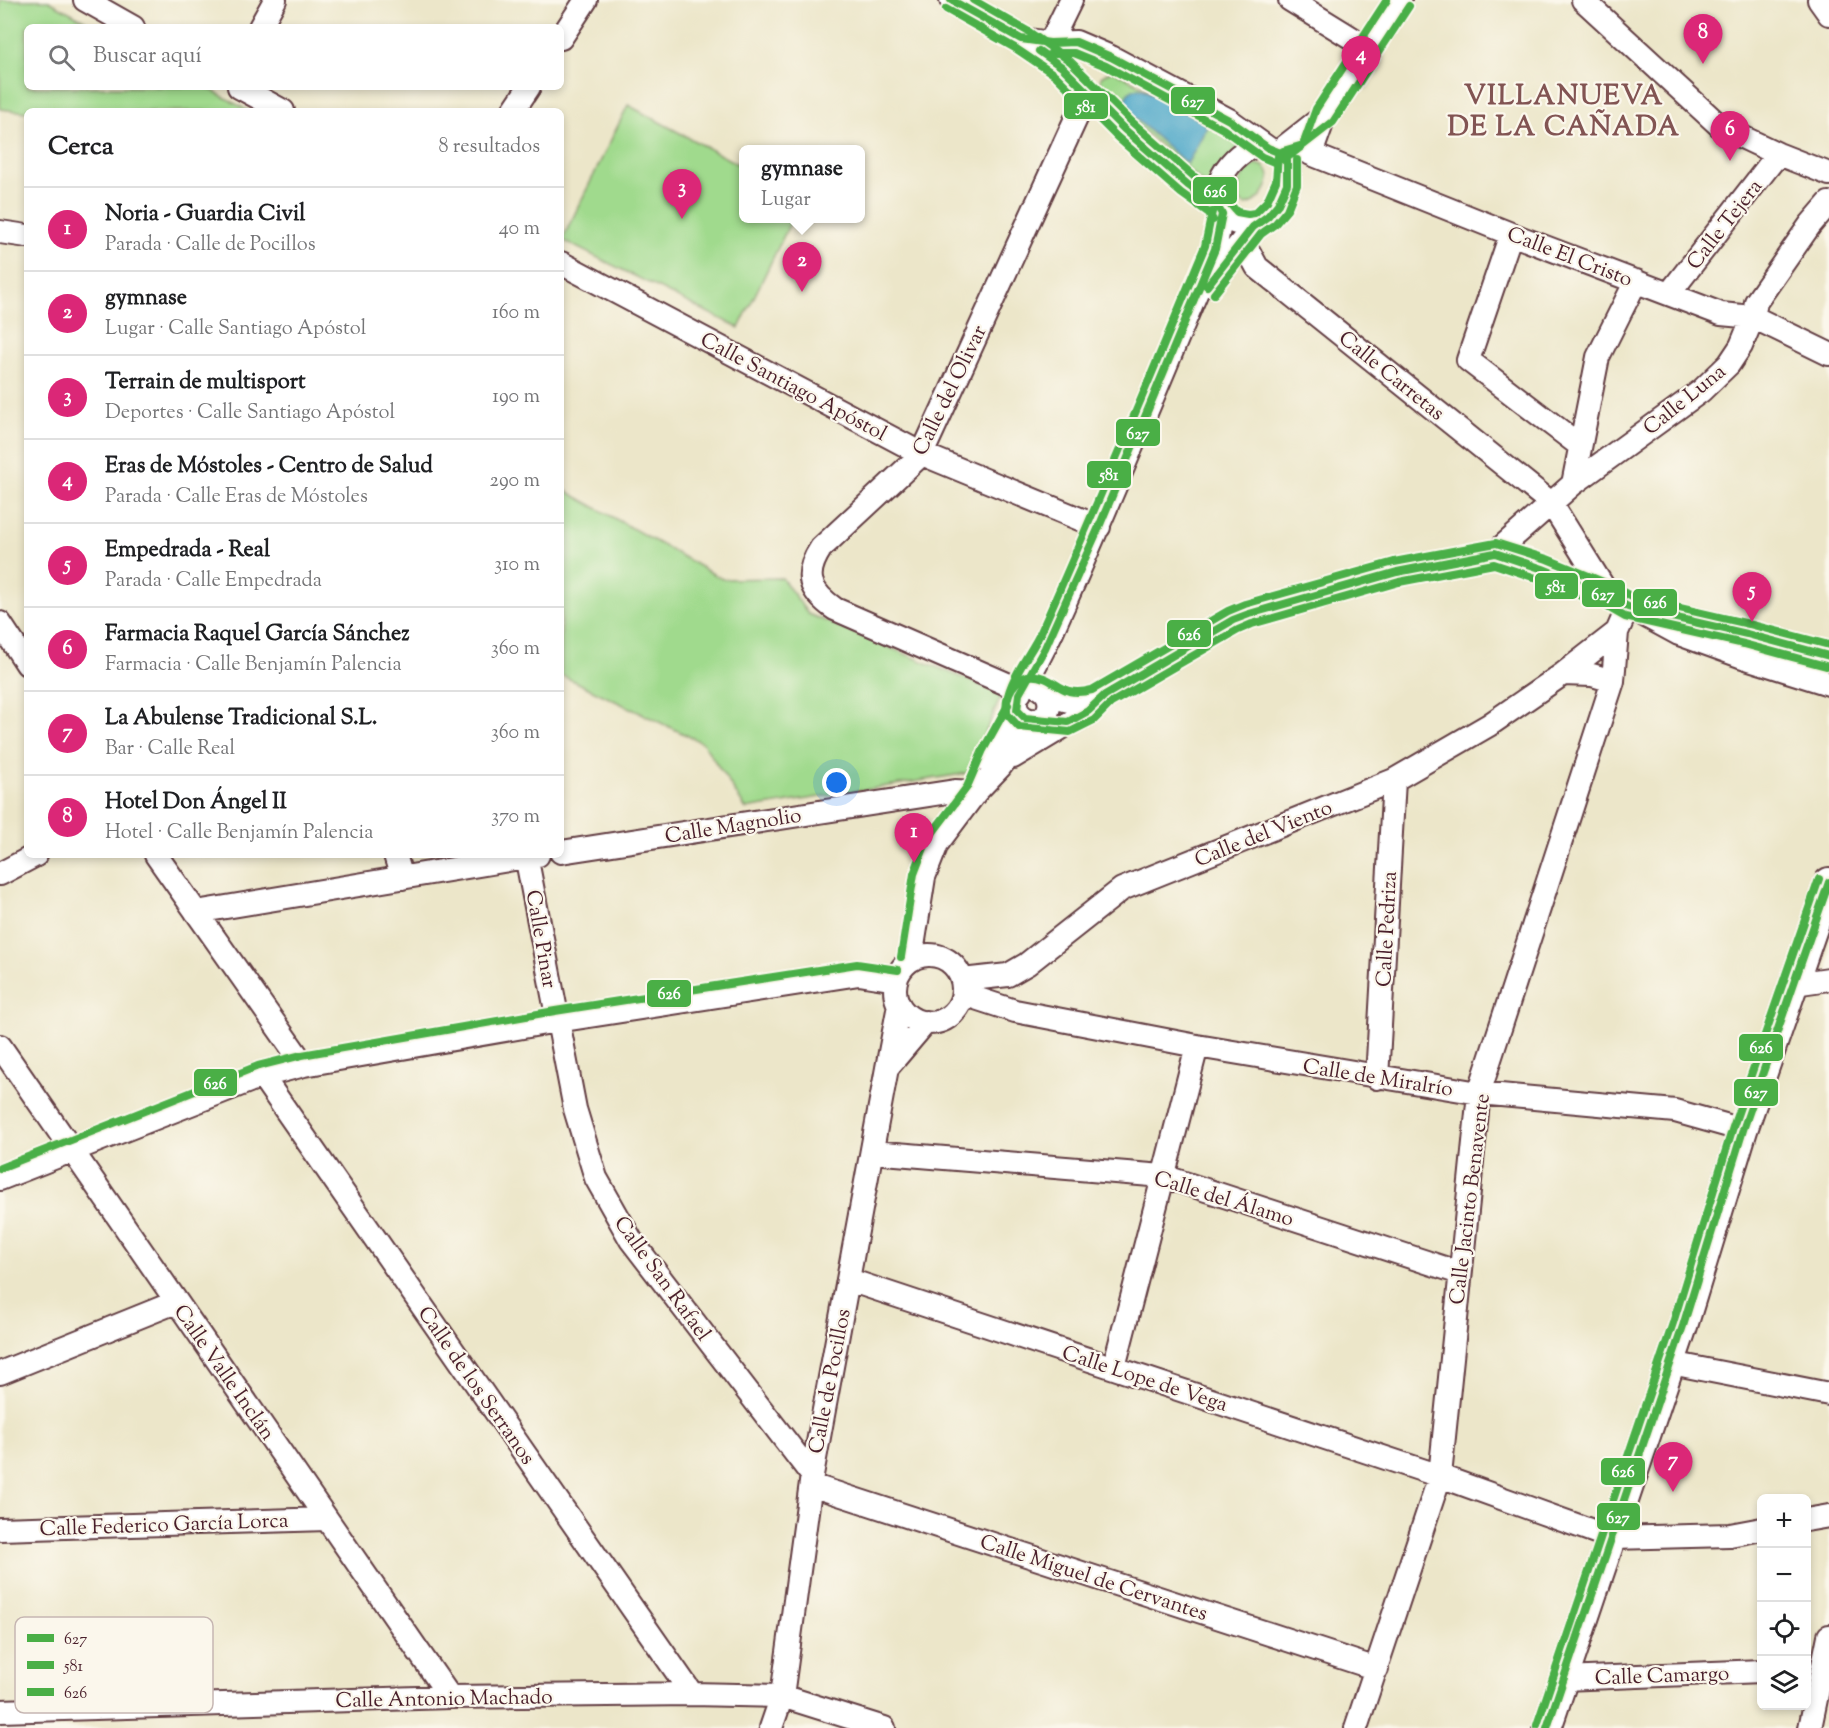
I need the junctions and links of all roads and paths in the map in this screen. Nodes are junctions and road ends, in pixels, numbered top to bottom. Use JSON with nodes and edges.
{"nodes":[{"id":1,"x":85,"y":0,"type":"edge"},
{"id":2,"x":275,"y":0,"type":"edge"},
{"id":3,"x":586,"y":0,"type":"edge"},
{"id":4,"x":951,"y":0,"type":"edge"},
{"id":5,"x":1071,"y":0,"type":"edge"},
{"id":6,"x":1290,"y":0,"type":"edge"},
{"id":7,"x":1400,"y":0,"type":"edge"},
{"id":8,"x":1583,"y":0,"type":"edge"},
{"id":9,"x":1819,"y":0,"type":"edge"},
{"id":10,"x":1829,"y":14,"type":"edge"},
{"id":11,"x":128,"y":24,"type":"edge"},
{"id":12,"x":262,"y":24,"type":"edge"},
{"id":13,"x":564,"y":33,"type":"edge"},
{"id":14,"x":1021,"y":39,"type":"junction"},
{"id":15,"x":1050,"y":42,"type":"junction"},
{"id":16,"x":1368,"y":48,"type":"junction"},
{"id":17,"x":1110,"y":57,"type":"junction"},
{"id":18,"x":1081,"y":85,"type":"junction"},
{"id":19,"x":245,"y":90,"type":"edge"},
{"id":20,"x":527,"y":90,"type":"edge"},
{"id":21,"x":278,"y":108,"type":"edge"},
{"id":22,"x":515,"y":108,"type":"edge"},
{"id":23,"x":1078,"y":114,"type":"junction"},
{"id":24,"x":1325,"y":116,"type":"junction"},
{"id":25,"x":1124,"y":129,"type":"junction"},
{"id":26,"x":1278,"y":153,"type":"junction"},
{"id":27,"x":1311,"y":154,"type":"junction"},
{"id":28,"x":1778,"y":154,"type":"junction"},
{"id":29,"x":1829,"y":174,"type":"edge"},
{"id":30,"x":1829,"y":203,"type":"edge"},
{"id":31,"x":1220,"y":210,"type":"junction"},
{"id":32,"x":1820,"y":227,"type":"edge"},
{"id":33,"x":0,"y":232,"type":"edge"},
{"id":34,"x":1249,"y":232,"type":"junction"},
{"id":35,"x":1511,"y":234,"type":"junction"},
{"id":36,"x":24,"y":236,"type":"edge"},
{"id":37,"x":564,"y":264,"type":"edge"},
{"id":38,"x":1636,"y":281,"type":"junction"},
{"id":39,"x":1669,"y":294,"type":"junction"},
{"id":40,"x":1191,"y":305,"type":"junction"},
{"id":41,"x":1753,"y":318,"type":"junction"},
{"id":42,"x":1829,"y":354,"type":"edge"},
{"id":43,"x":1579,"y":445,"type":"junction"},
{"id":44,"x":922,"y":454,"type":"junction"},
{"id":45,"x":1573,"y":484,"type":"junction"},
{"id":46,"x":1551,"y":503,"type":"junction"},
{"id":47,"x":1099,"y":527,"type":"junction"},
{"id":48,"x":1495,"y":553,"type":"junction"},
{"id":49,"x":1618,"y":602,"type":"junction"},
{"id":50,"x":0,"y":623,"type":"edge"},
{"id":51,"x":1617,"y":632,"type":"junction"},
{"id":52,"x":1829,"y":656,"type":"edge"},
{"id":53,"x":24,"y":659,"type":"edge"},
{"id":54,"x":1563,"y":674,"type":"junction"},
{"id":55,"x":1613,"y":681,"type":"junction"},
{"id":56,"x":1829,"y":684,"type":"edge"},
{"id":57,"x":1105,"y":696,"type":"junction"},
{"id":58,"x":1032,"y":702,"type":"junction"},
{"id":59,"x":1077,"y":719,"type":"junction"},
{"id":60,"x":1000,"y":767,"type":"junction"},
{"id":61,"x":1394,"y":780,"type":"junction"},
{"id":62,"x":976,"y":792,"type":"junction"},
{"id":63,"x":564,"y":852,"type":"edge"},
{"id":64,"x":30,"y":858,"type":"edge"},
{"id":65,"x":158,"y":858,"type":"edge"},
{"id":66,"x":396,"y":858,"type":"edge"},
{"id":67,"x":518,"y":858,"type":"edge"},
{"id":68,"x":530,"y":858,"type":"edge"},
{"id":69,"x":0,"y":874,"type":"edge"},
{"id":70,"x":402,"y":878,"type":"junction"},
{"id":71,"x":1829,"y":882,"type":"edge"},
{"id":72,"x":196,"y":912,"type":"junction"},
{"id":73,"x":911,"y":959,"type":"junction"},
{"id":74,"x":1008,"y":975,"type":"junction"},
{"id":75,"x":1829,"y":978,"type":"edge"},
{"id":76,"x":896,"y":980,"type":"junction"},
{"id":77,"x":1794,"y":984,"type":"junction"},
{"id":78,"x":962,"y":987,"type":"junction"},
{"id":79,"x":899,"y":1005,"type":"junction"},
{"id":80,"x":1015,"y":1011,"type":"junction"},
{"id":81,"x":557,"y":1021,"type":"junction"},
{"id":82,"x":926,"y":1022,"type":"junction"},
{"id":83,"x":0,"y":1046,"type":"edge"},
{"id":84,"x":1197,"y":1047,"type":"junction"},
{"id":85,"x":304,"y":1065,"type":"junction"},
{"id":86,"x":887,"y":1068,"type":"junction"},
{"id":87,"x":262,"y":1076,"type":"junction"},
{"id":88,"x":1377,"y":1078,"type":"junction"},
{"id":89,"x":1479,"y":1093,"type":"junction"},
{"id":90,"x":1743,"y":1130,"type":"junction"},
{"id":91,"x":72,"y":1150,"type":"junction"},
{"id":92,"x":872,"y":1152,"type":"junction"},
{"id":93,"x":1163,"y":1176,"type":"junction"},
{"id":94,"x":0,"y":1179,"type":"edge"},
{"id":95,"x":1460,"y":1273,"type":"junction"},
{"id":96,"x":849,"y":1280,"type":"junction"},
{"id":97,"x":176,"y":1302,"type":"junction"},
{"id":98,"x":1671,"y":1363,"type":"junction"},
{"id":99,"x":1114,"y":1367,"type":"junction"},
{"id":100,"x":0,"y":1373,"type":"edge"},
{"id":101,"x":1829,"y":1394,"type":"edge"},
{"id":102,"x":1440,"y":1476,"type":"junction"},
{"id":103,"x":811,"y":1480,"type":"junction"},
{"id":104,"x":1829,"y":1516,"type":"edge"},
{"id":105,"x":327,"y":1519,"type":"junction"},
{"id":106,"x":1811,"y":1519,"type":"edge"},
{"id":107,"x":0,"y":1529,"type":"edge"},
{"id":108,"x":1757,"y":1530,"type":"edge"},
{"id":109,"x":1612,"y":1538,"type":"junction"},
{"id":110,"x":1829,"y":1636,"type":"edge"},
{"id":111,"x":1819,"y":1668,"type":"edge"},
{"id":112,"x":1377,"y":1669,"type":"junction"},
{"id":113,"x":1757,"y":1671,"type":"edge"},
{"id":114,"x":1563,"y":1679,"type":"junction"},
{"id":115,"x":692,"y":1694,"type":"junction"},
{"id":116,"x":782,"y":1696,"type":"junction"},
{"id":117,"x":450,"y":1697,"type":"junction"},
{"id":118,"x":213,"y":1704,"type":"edge"},
{"id":119,"x":0,"y":1711,"type":"edge"},
{"id":120,"x":15,"y":1711,"type":"edge"},
{"id":121,"x":771,"y":1728,"type":"edge"},
{"id":122,"x":884,"y":1728,"type":"edge"},
{"id":123,"x":1356,"y":1728,"type":"edge"},
{"id":124,"x":1547,"y":1728,"type":"edge"},
{"id":125,"x":1810,"y":1728,"type":"edge"}],
"edges":[{"from":1,"to":11,"type":"street"},
{"from":2,"to":12,"type":"street"},
{"from":3,"to":13,"type":"street"},
{"from":4,"to":14,"type":"street"},
{"from":5,"to":15,"type":"street"},
{"from":6,"to":16,"type":"street"},
{"from":7,"to":16,"type":"street"},
{"from":8,"to":28,"type":"street"},
{"from":9,"to":10,"type":"street"},
{"from":14,"to":15,"type":"street"},
{"from":14,"to":18,"type":"street"},
{"from":15,"to":17,"type":"street"},
{"from":16,"to":24,"type":"street"},
{"from":17,"to":18,"type":"street"},
{"from":17,"to":26,"type":"street"},
{"from":18,"to":23,"type":"street","name":"Calle del Olivar"},
{"from":18,"to":25,"type":"street"},
{"from":19,"to":21,"type":"street"},
{"from":20,"to":22,"type":"street"},
{"from":23,"to":25,"type":"street"},
{"from":23,"to":44,"type":"street","name":"Calle del Olivar"},
{"from":24,"to":26,"type":"street"},
{"from":24,"to":27,"type":"street"},
{"from":25,"to":31,"type":"street"},
{"from":26,"to":27,"type":"street"},
{"from":26,"to":31,"type":"street"},
{"from":26,"to":34,"type":"street"},
{"from":27,"to":35,"type":"street","name":"Calle El Cristo"},
{"from":28,"to":29,"type":"street"},
{"from":28,"to":39,"type":"street","name":"Calle Tejera"},
{"from":30,"to":32,"type":"street","name":"Calle Luna"},
{"from":31,"to":34,"type":"street"},
{"from":31,"to":40,"type":"street"},
{"from":32,"to":41,"type":"street","name":"Calle Luna"},
{"from":33,"to":36,"type":"street"},
{"from":34,"to":40,"type":"street"},
{"from":34,"to":46,"type":"street","name":"Calle Carretas"},
{"from":35,"to":38,"type":"street","name":"Calle El Cristo"},
{"from":35,"to":43,"type":"street"},
{"from":37,"to":44,"type":"street","name":"Calle Santiago Apóstol"},
{"from":38,"to":39,"type":"street","name":"Calle El Cristo"},
{"from":38,"to":43,"type":"street"},
{"from":39,"to":41,"type":"street","name":"Calle El Cristo"},
{"from":40,"to":47,"type":"street"},
{"from":41,"to":42,"type":"street","name":"Calle El Cristo"},
{"from":41,"to":45,"type":"street","name":"Calle Luna"},
{"from":43,"to":45,"type":"street"},
{"from":44,"to":47,"type":"street","name":"Calle Santiago Apóstol"},
{"from":44,"to":58,"type":"street","name":"Calle del Olivar"},
{"from":45,"to":46,"type":"street","name":"Calle Luna"},
{"from":46,"to":48,"type":"street","name":"Calle Luna"},
{"from":46,"to":49,"type":"street","name":"Calle Carretas"},
{"from":47,"to":58,"type":"street"},
{"from":48,"to":49,"type":"street"},
{"from":48,"to":57,"type":"street"},
{"from":49,"to":51,"type":"street","name":"Calle Jacinto Benavente"},
{"from":49,"to":52,"type":"street"},
{"from":49,"to":56,"type":"street"},
{"from":50,"to":53,"type":"street"},
{"from":51,"to":54,"type":"street","name":"Calle del Viento"},
{"from":51,"to":55,"type":"street","name":"Calle Jacinto Benavente"},
{"from":54,"to":55,"type":"street"},
{"from":54,"to":61,"type":"street","name":"Calle del Viento"},
{"from":55,"to":89,"type":"street","name":"Calle Jacinto Benavente"},
{"from":57,"to":58,"type":"street"},
{"from":57,"to":59,"type":"street"},
{"from":58,"to":59,"type":"street"},
{"from":58,"to":60,"type":"street"},
{"from":58,"to":62,"type":"street"},
{"from":59,"to":60,"type":"street"},
{"from":60,"to":62,"type":"street"},
{"from":61,"to":74,"type":"street","name":"Calle del Viento"},
{"from":61,"to":88,"type":"street","name":"Calle Pedriza"},
{"from":62,"to":63,"type":"street","name":"Calle Magnolio"},
{"from":62,"to":73,"type":"street"},
{"from":64,"to":69,"type":"street"},
{"from":65,"to":72,"type":"street"},
{"from":66,"to":70,"type":"street"},
{"from":67,"to":70,"type":"street"},
{"from":68,"to":81,"type":"street","name":"Calle Pinar"},
{"from":70,"to":72,"type":"street"},
{"from":71,"to":77,"type":"street"},
{"from":72,"to":85,"type":"street"},
{"from":73,"to":76,"type":"street"},
{"from":73,"to":78,"type":"street"},
{"from":74,"to":78,"type":"street","name":"Calle del Viento"},
{"from":74,"to":80,"type":"street"},
{"from":75,"to":77,"type":"street"},
{"from":76,"to":79,"type":"street"},
{"from":76,"to":81,"type":"street"},
{"from":77,"to":90,"type":"street"},
{"from":78,"to":80,"type":"street","name":"Calle de Miralrío"},
{"from":78,"to":82,"type":"street"},
{"from":79,"to":82,"type":"street"},
{"from":79,"to":86,"type":"street","name":"Calle de Pocillos"},
{"from":80,"to":84,"type":"street","name":"Calle de Miralrío"},
{"from":81,"to":85,"type":"street"},
{"from":81,"to":103,"type":"street","name":"Calle San Rafael"},
{"from":82,"to":86,"type":"street"},
{"from":83,"to":91,"type":"street","name":"Calle Valle Inclán"},
{"from":84,"to":88,"type":"street","name":"Calle de Miralrío"},
{"from":84,"to":93,"type":"street"},
{"from":85,"to":87,"type":"street"},
{"from":86,"to":92,"type":"street","name":"Calle de Pocillos"},
{"from":87,"to":91,"type":"street"},
{"from":87,"to":115,"type":"street","name":"Calle de los Serranos"},
{"from":88,"to":89,"type":"street","name":"Calle de Miralrío"},
{"from":89,"to":90,"type":"street","name":"Calle de Miralrío"},
{"from":89,"to":95,"type":"street","name":"Calle Jacinto Benavente"},
{"from":90,"to":98,"type":"street"},
{"from":91,"to":94,"type":"street"},
{"from":91,"to":97,"type":"street","name":"Calle Valle Inclán"},
{"from":92,"to":93,"type":"street","name":"Calle del Álamo"},
{"from":92,"to":96,"type":"street","name":"Calle de Pocillos"},
{"from":93,"to":95,"type":"street","name":"Calle del Álamo"},
{"from":93,"to":99,"type":"street"},
{"from":95,"to":102,"type":"street","name":"Calle Jacinto Benavente"},
{"from":96,"to":99,"type":"street","name":"Calle Lope de Vega"},
{"from":96,"to":103,"type":"street","name":"Calle de Pocillos"},
{"from":97,"to":100,"type":"street"},
{"from":97,"to":105,"type":"street","name":"Calle Valle Inclán"},
{"from":98,"to":101,"type":"street"},
{"from":98,"to":109,"type":"street"},
{"from":99,"to":102,"type":"street","name":"Calle Lope de Vega"},
{"from":102,"to":109,"type":"street","name":"Calle Lope de Vega"},
{"from":102,"to":112,"type":"street","name":"Calle Jacinto Benavente"},
{"from":103,"to":112,"type":"street","name":"Calle Miguel de Cervantes"},
{"from":103,"to":116,"type":"street","name":"Calle de Pocillos"},
{"from":104,"to":106,"type":"street"},
{"from":105,"to":107,"type":"street","name":"Calle Federico García Lorca"},
{"from":105,"to":117,"type":"street","name":"Calle Valle Inclán"},
{"from":108,"to":109,"type":"street"},
{"from":109,"to":114,"type":"street"},
{"from":110,"to":111,"type":"street"},
{"from":111,"to":125,"type":"street"},
{"from":112,"to":123,"type":"street","name":"Calle Jacinto Benavente"},
{"from":113,"to":114,"type":"street","name":"Calle Camargo"},
{"from":114,"to":124,"type":"street"},
{"from":115,"to":116,"type":"street","name":"Calle Antonio Machado"},
{"from":115,"to":117,"type":"street","name":"Calle Antonio Machado"},
{"from":116,"to":121,"type":"street","name":"Calle de Pocillos"},
{"from":116,"to":122,"type":"street","name":"Calle Antonio Machado"},
{"from":117,"to":118,"type":"street","name":"Calle Antonio Machado"},
{"from":119,"to":120,"type":"street","name":"Calle Antonio Machado"}]}
